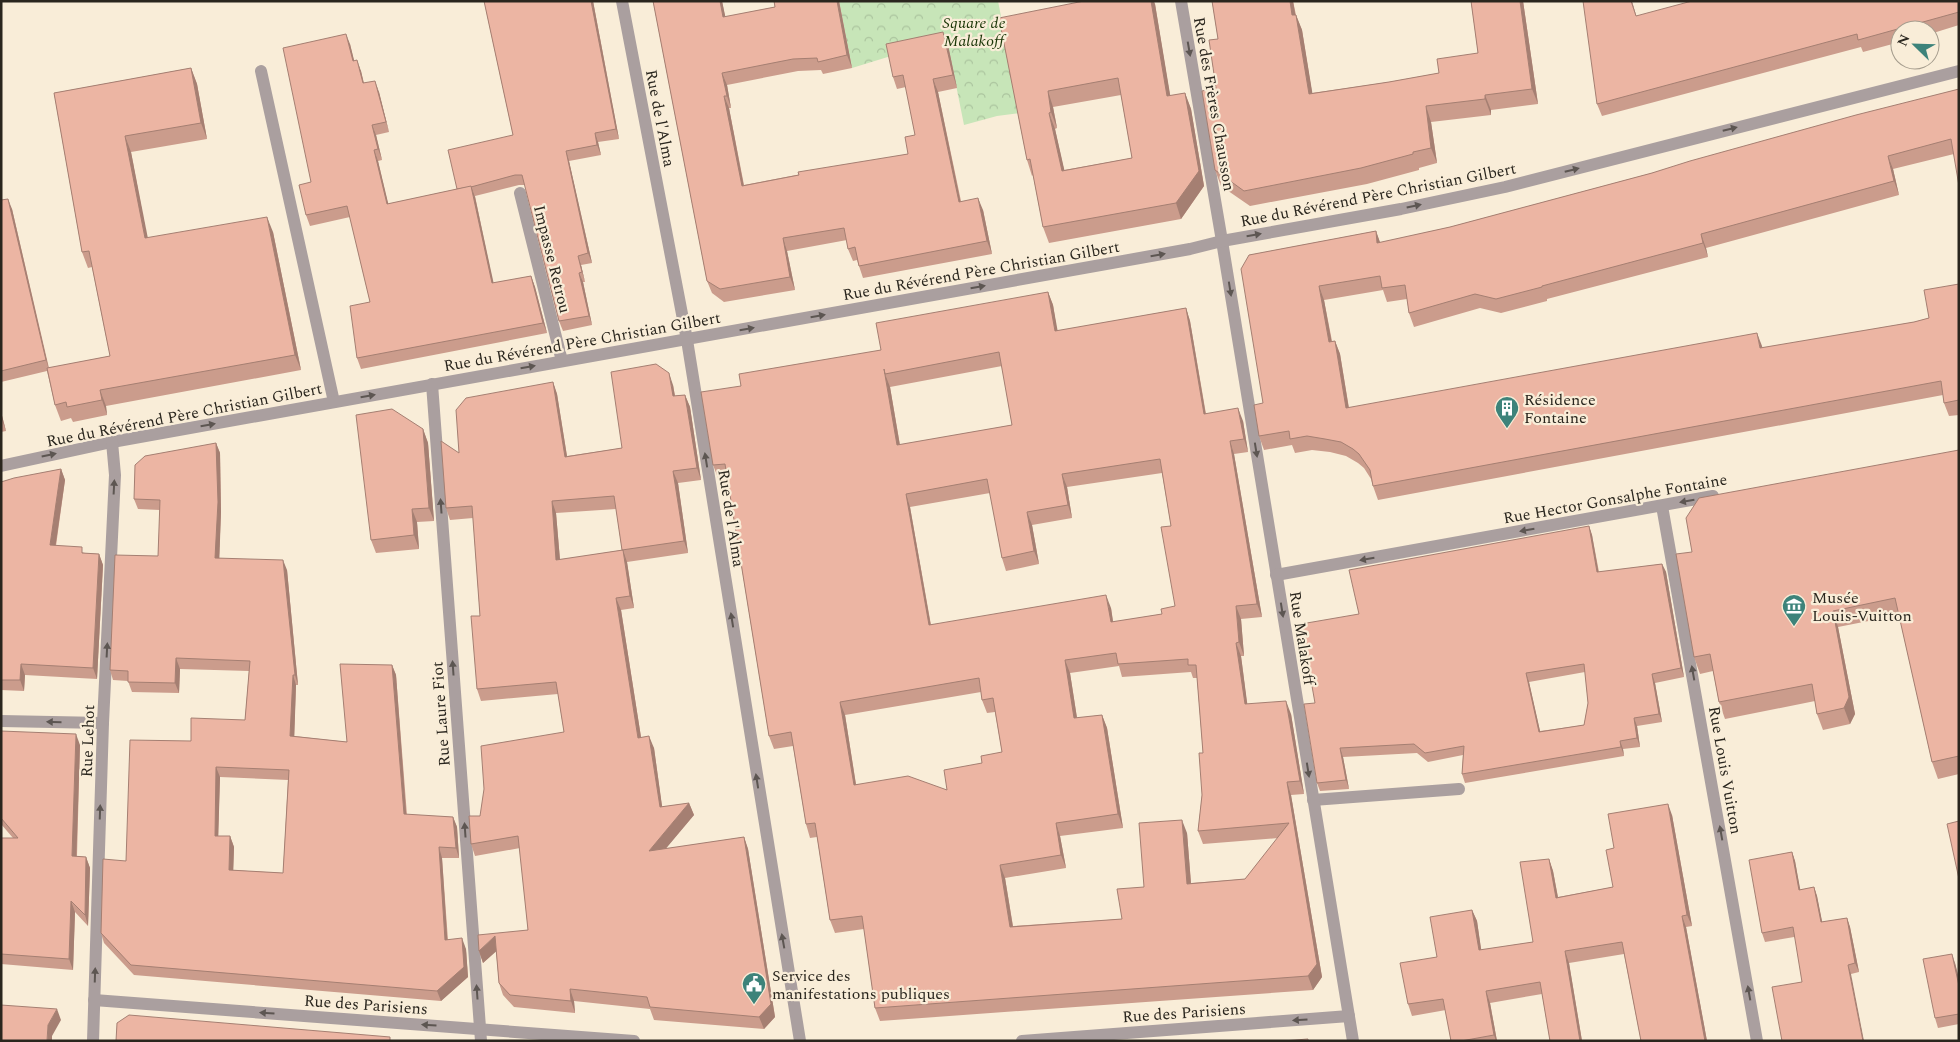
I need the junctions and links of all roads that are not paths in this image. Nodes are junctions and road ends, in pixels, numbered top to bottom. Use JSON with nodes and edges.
{"nodes":[{"id":1,"x":622,"y":1,"type":"edge"},
{"id":2,"x":1181,"y":1,"type":"edge"},
{"id":3,"x":1959,"y":71,"type":"edge"},
{"id":4,"x":262,"y":72,"type":"dead end"},
{"id":5,"x":520,"y":193,"type":"edge"},
{"id":6,"x":1222,"y":241,"type":"junction"},
{"id":7,"x":687,"y":340,"type":"junction"},
{"id":8,"x":562,"y":361,"type":"junction"},
{"id":9,"x":432,"y":384,"type":"junction"},
{"id":10,"x":334,"y":402,"type":"junction"},
{"id":11,"x":112,"y":442,"type":"junction"},
{"id":12,"x":1,"y":466,"type":"edge"},
{"id":13,"x":1725,"y":494,"type":"edge"},
{"id":14,"x":1662,"y":506,"type":"junction"},
{"id":15,"x":1276,"y":575,"type":"junction"},
{"id":16,"x":1,"y":721,"type":"edge"},
{"id":17,"x":103,"y":723,"type":"junction"},
{"id":18,"x":1459,"y":789,"type":"dead end"},
{"id":19,"x":1313,"y":800,"type":"junction"},
{"id":20,"x":94,"y":1000,"type":"junction"},
{"id":21,"x":1348,"y":1016,"type":"junction"},
{"id":22,"x":480,"y":1035,"type":"edge"},
{"id":23,"x":93,"y":1041,"type":"edge"},
{"id":24,"x":634,"y":1041,"type":"edge"},
{"id":25,"x":800,"y":1041,"type":"edge"},
{"id":26,"x":1022,"y":1041,"type":"edge"},
{"id":27,"x":1353,"y":1041,"type":"edge"},
{"id":28,"x":1757,"y":1041,"type":"edge"}],
"edges":[{"from":1,"to":7,"type":"street","name":"Rue de l'Alma"},
{"from":2,"to":6,"type":"street","name":"Rue des Frères Chausson","one_way":true},
{"from":6,"to":3,"type":"street","name":"Rue du Révérend Père Christian Gilbert","one_way":true},
{"from":4,"to":10,"type":"street"},
{"from":5,"to":8,"type":"street","name":"Impasse Retrou"},
{"from":7,"to":6,"type":"street","name":"Rue du Révérend Père Christian Gilbert","one_way":true},
{"from":6,"to":15,"type":"street","name":"Rue Malakoff","one_way":true},
{"from":7,"to":8,"type":"street","name":"Rue du Révérend Père Christian Gilbert"},
{"from":25,"to":7,"type":"street","name":"Rue de l'Alma","one_way":true},
{"from":9,"to":8,"type":"street","name":"Rue du Révérend Père Christian Gilbert","one_way":true},
{"from":10,"to":9,"type":"street","name":"Rue du Révérend Père Christian Gilbert","one_way":true},
{"from":22,"to":9,"type":"street","name":"Rue Laure Fiot","one_way":true},
{"from":11,"to":10,"type":"street","name":"Rue du Révérend Père Christian Gilbert","one_way":true},
{"from":12,"to":11,"type":"street","name":"Rue du Révérend Père Christian Gilbert","one_way":true},
{"from":17,"to":11,"type":"street","name":"Rue Lehot","one_way":true},
{"from":13,"to":14,"type":"street","name":"Rue Hector Gonsalphe Fontaine","one_way":true},
{"from":14,"to":15,"type":"street","name":"Rue Hector Gonsalphe Fontaine","one_way":true},
{"from":28,"to":14,"type":"street","name":"Rue Louis Vuitton","one_way":true},
{"from":15,"to":19,"type":"street","name":"Rue Malakoff","one_way":true},
{"from":17,"to":16,"type":"street","one_way":true},
{"from":20,"to":17,"type":"street","name":"Rue Lehot","one_way":true},
{"from":18,"to":19,"type":"street"},
{"from":19,"to":21,"type":"street","name":"Rue Malakoff"},
{"from":22,"to":20,"type":"street","name":"Rue des Parisiens","one_way":true},
{"from":20,"to":23,"type":"street","name":"Rue Lehot"},
{"from":21,"to":26,"type":"street","name":"Rue des Parisiens","one_way":true},
{"from":21,"to":27,"type":"street","name":"Rue Malakoff"},
{"from":22,"to":24,"type":"street","name":"Rue des Parisiens"}]}
